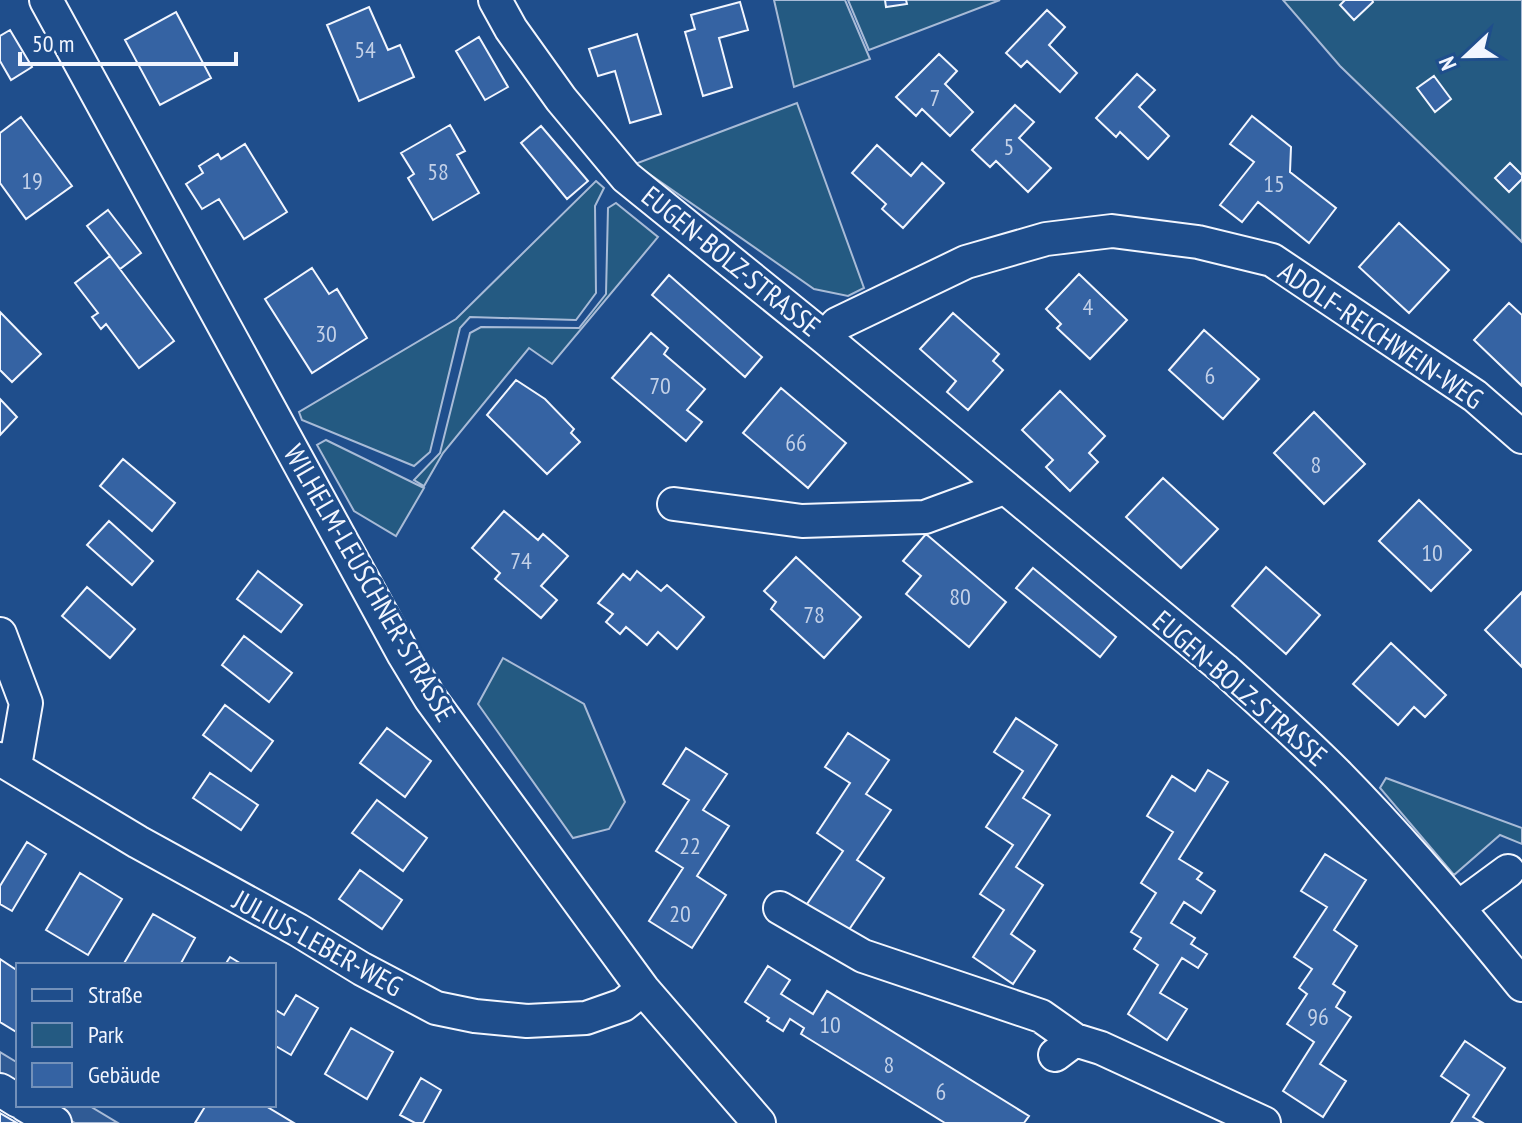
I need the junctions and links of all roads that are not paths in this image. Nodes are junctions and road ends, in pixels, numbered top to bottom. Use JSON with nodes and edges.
{"nodes":[{"id":1,"x":46,"y":0,"type":"edge"},
{"id":2,"x":495,"y":0,"type":"edge"},
{"id":3,"x":825,"y":338,"type":"junction"},
{"id":4,"x":1522,"y":437,"type":"edge"},
{"id":5,"x":1004,"y":488,"type":"junction"},
{"id":6,"x":674,"y":504,"type":"dead end"},
{"id":7,"x":0,"y":634,"type":"edge"},
{"id":8,"x":8,"y":763,"type":"edge"},
{"id":9,"x":1508,"y":871,"type":"dead end"},
{"id":10,"x":1459,"y":907,"type":"junction"},
{"id":11,"x":780,"y":908,"type":"dead end"},
{"id":12,"x":1522,"y":985,"type":"edge"},
{"id":13,"x":643,"y":989,"type":"junction"},
{"id":14,"x":28,"y":1107,"type":"edge"},
{"id":15,"x":55,"y":1123,"type":"edge"},
{"id":16,"x":759,"y":1123,"type":"edge"},
{"id":17,"x":1264,"y":1123,"type":"edge"}],
"edges":[{"from":1,"to":13,"type":"street","name":"WILHELM-LEUSCHNER-STRASSE"},
{"from":2,"to":3,"type":"street","name":"EUGEN-BOLZ-STRASSE"},
{"from":3,"to":4,"type":"street","name":"ADOLF-REICHWEIN-WEG"},
{"from":3,"to":5,"type":"street","name":"EUGEN-BOLZ-STRASSE"},
{"from":5,"to":6,"type":"street"},
{"from":5,"to":10,"type":"street","name":"EUGEN-BOLZ-STRASSE"},
{"from":7,"to":8,"type":"street","name":"JULIUS-LEBER-WEG"},
{"from":8,"to":13,"type":"street","name":"JULIUS-LEBER-WEG"},
{"from":9,"to":10,"type":"street"},
{"from":10,"to":12,"type":"street","name":"EUGEN-BOLZ-STRASSE"},
{"from":11,"to":17,"type":"street"},
{"from":13,"to":16,"type":"street","name":"WILHELM-LEUSCHNER-STRASSE"},
{"from":14,"to":15,"type":"street"}]}
